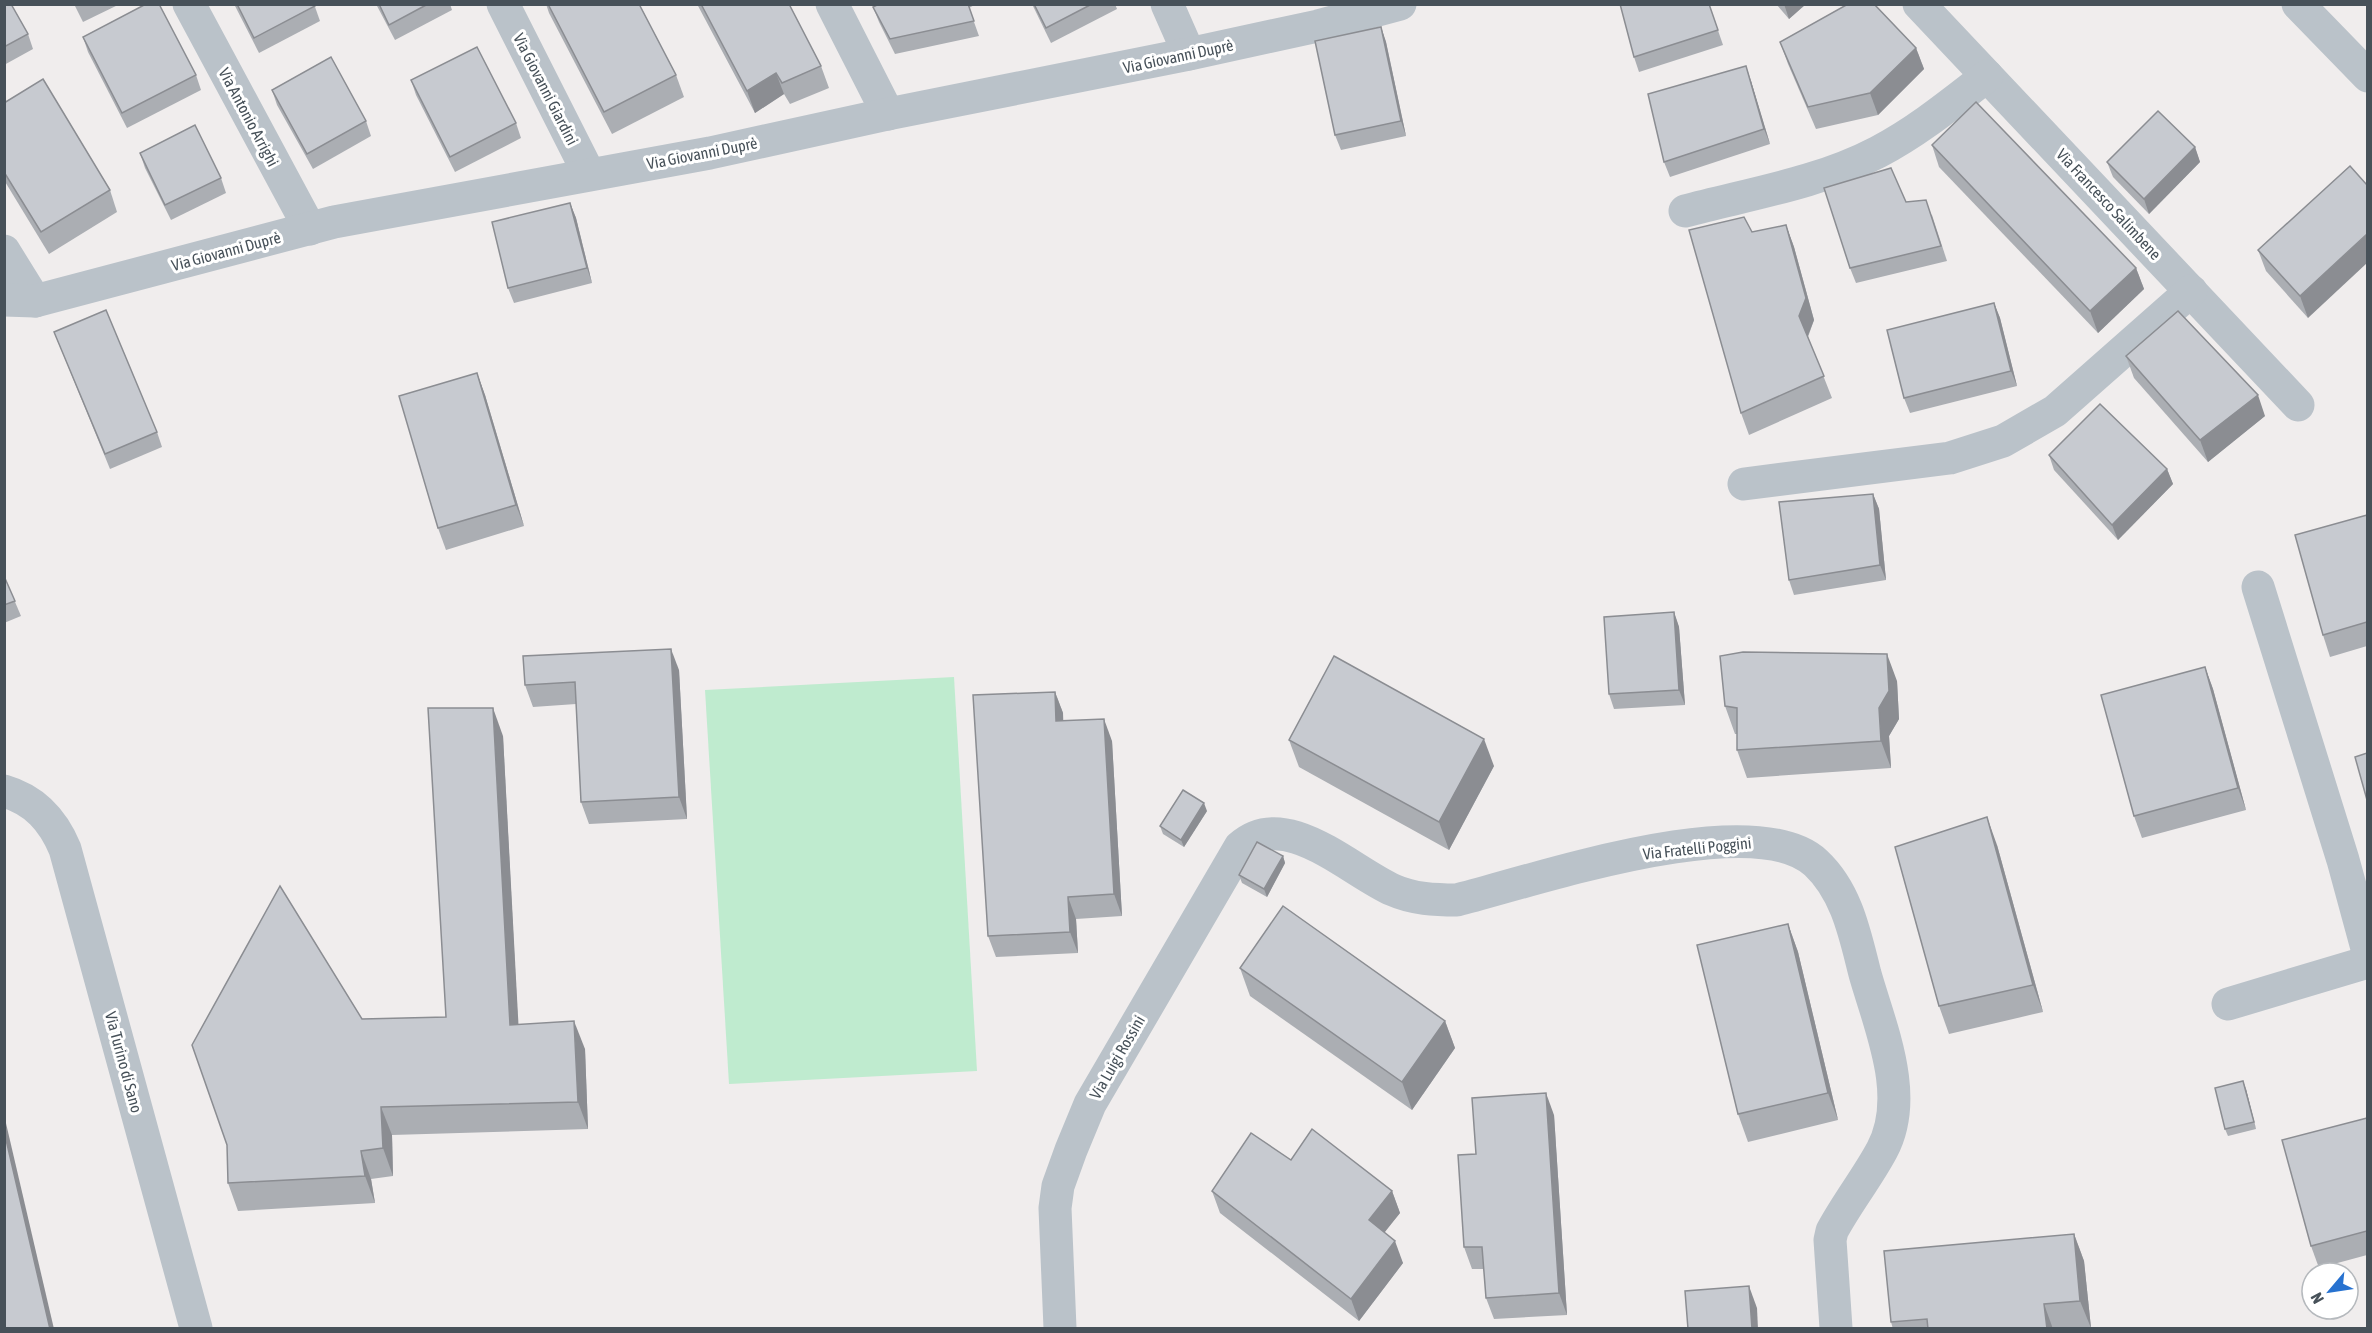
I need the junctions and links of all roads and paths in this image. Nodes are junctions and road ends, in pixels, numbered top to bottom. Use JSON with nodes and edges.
{"nodes":[{"id":1,"x":189,"y":4,"type":"edge"},
{"id":2,"x":503,"y":4,"type":"edge"},
{"id":3,"x":832,"y":4,"type":"edge"},
{"id":4,"x":1167,"y":4,"type":"edge"},
{"id":5,"x":1919,"y":4,"type":"edge"},
{"id":6,"x":2298,"y":4,"type":"edge"},
{"id":7,"x":1384,"y":7,"type":"edge"},
{"id":8,"x":1189,"y":54,"type":"junction"},
{"id":9,"x":1987,"y":76,"type":"junction"},
{"id":10,"x":2367,"y":76,"type":"edge"},
{"id":11,"x":888,"y":114,"type":"junction"},
{"id":12,"x":589,"y":174,"type":"junction"},
{"id":13,"x":1685,"y":211,"type":"dead end"},
{"id":14,"x":310,"y":229,"type":"junction"},
{"id":15,"x":4,"y":251,"type":"edge"},
{"id":16,"x":2191,"y":291,"type":"junction"},
{"id":17,"x":20,"y":301,"type":"edge"},
{"id":18,"x":2298,"y":405,"type":"dead end"},
{"id":19,"x":1744,"y":484,"type":"dead end"},
{"id":20,"x":2258,"y":587,"type":"dead end"},
{"id":21,"x":4,"y":791,"type":"edge"},
{"id":22,"x":1276,"y":831,"type":"joint"},
{"id":23,"x":2367,"y":952,"type":"edge"},
{"id":24,"x":2367,"y":962,"type":"edge"},
{"id":25,"x":2228,"y":1004,"type":"dead end"},
{"id":26,"x":196,"y":1329,"type":"edge"},
{"id":27,"x":1060,"y":1329,"type":"edge"},
{"id":28,"x":1836,"y":1329,"type":"edge"}],
"edges":[{"from":1,"to":14,"type":"street","name":"Via Antonio Arrighi"},
{"from":2,"to":12,"type":"street","name":"Via Giovanni Giardini"},
{"from":3,"to":11,"type":"street"},
{"from":4,"to":8,"type":"street"},
{"from":5,"to":9,"type":"street","name":"Via Francesco Salimbene"},
{"from":6,"to":10,"type":"street"},
{"from":7,"to":8,"type":"street","name":"Via Giovanni Duprè"},
{"from":8,"to":11,"type":"street","name":"Via Giovanni Duprè"},
{"from":9,"to":13,"type":"street"},
{"from":9,"to":16,"type":"street","name":"Via Francesco Salimbene"},
{"from":11,"to":12,"type":"street","name":"Via Giovanni Duprè"},
{"from":12,"to":14,"type":"street","name":"Via Giovanni Duprè"},
{"from":14,"to":17,"type":"street","name":"Via Giovanni Duprè"},
{"from":15,"to":17,"type":"street"},
{"from":16,"to":18,"type":"street","name":"Via Francesco Salimbene"},
{"from":16,"to":19,"type":"street"},
{"from":20,"to":23,"type":"street"},
{"from":21,"to":26,"type":"street","name":"Via Turino di Sano"},
{"from":22,"to":27,"type":"street","name":"Via Luigi Rossini"},
{"from":22,"to":28,"type":"street","name":"Via Fratelli Poggini"},
{"from":24,"to":25,"type":"street"}]}
